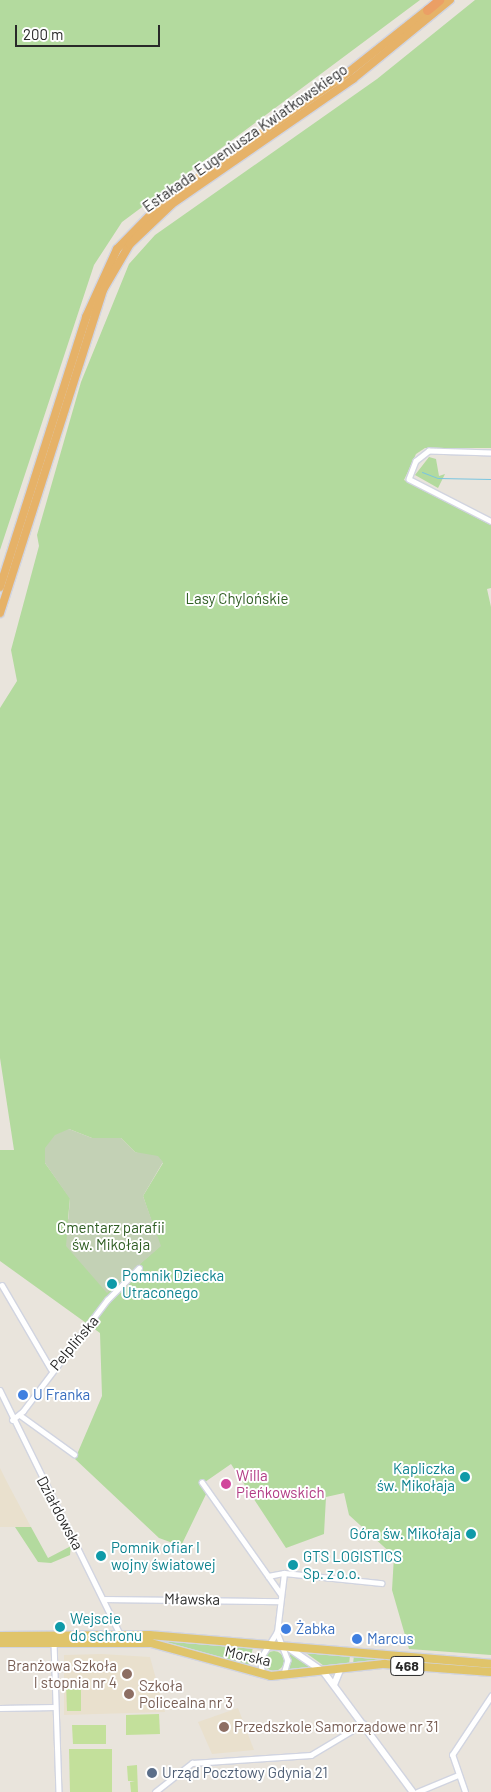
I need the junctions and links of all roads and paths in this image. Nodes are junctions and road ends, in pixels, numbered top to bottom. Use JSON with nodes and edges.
{"nodes":[{"id":1,"x":439,"y":0,"type":"edge"},
{"id":2,"x":450,"y":0,"type":"edge"},
{"id":3,"x":427,"y":10,"type":"joint"},
{"id":4,"x":100,"y":289,"type":"junction"},
{"id":5,"x":491,"y":453,"type":"edge"},
{"id":6,"x":491,"y":521,"type":"edge"},
{"id":7,"x":21,"y":532,"type":"junction"},
{"id":8,"x":0,"y":587,"type":"edge"},
{"id":9,"x":0,"y":613,"type":"edge"},
{"id":10,"x":139,"y":1268,"type":"dead end"},
{"id":11,"x":2,"y":1285,"type":"dead end"},
{"id":12,"x":51,"y":1369,"type":"junction"},
{"id":13,"x":0,"y":1390,"type":"edge"},
{"id":14,"x":2,"y":1403,"type":"edge"},
{"id":15,"x":20,"y":1415,"type":"junction"},
{"id":16,"x":12,"y":1420,"type":"junction"},
{"id":17,"x":74,"y":1454,"type":"dead end"},
{"id":18,"x":202,"y":1482,"type":"dead end"},
{"id":19,"x":284,"y":1573,"type":"junction"},
{"id":20,"x":268,"y":1576,"type":"junction"},
{"id":21,"x":381,"y":1583,"type":"dead end"},
{"id":22,"x":281,"y":1594,"type":"junction"},
{"id":23,"x":105,"y":1599,"type":"junction"},
{"id":24,"x":280,"y":1601,"type":"junction"},
{"id":25,"x":277,"y":1632,"type":"junction"},
{"id":26,"x":120,"y":1634,"type":"junction"},
{"id":27,"x":0,"y":1636,"type":"edge"},
{"id":28,"x":54,"y":1642,"type":"junction"},
{"id":29,"x":0,"y":1643,"type":"edge"},
{"id":30,"x":268,"y":1645,"type":"junction"},
{"id":31,"x":284,"y":1646,"type":"junction"},
{"id":32,"x":491,"y":1664,"type":"edge"},
{"id":33,"x":340,"y":1670,"type":"junction"},
{"id":34,"x":324,"y":1672,"type":"junction"},
{"id":35,"x":491,"y":1672,"type":"edge"},
{"id":36,"x":263,"y":1675,"type":"junction"},
{"id":37,"x":282,"y":1677,"type":"junction"},
{"id":38,"x":334,"y":1685,"type":"junction"},
{"id":39,"x":491,"y":1696,"type":"edge"},
{"id":40,"x":55,"y":1706,"type":"junction"},
{"id":41,"x":0,"y":1708,"type":"edge"},
{"id":42,"x":363,"y":1724,"type":"junction"},
{"id":43,"x":458,"y":1775,"type":"junction"},
{"id":44,"x":59,"y":1792,"type":"edge"},
{"id":45,"x":155,"y":1792,"type":"edge"},
{"id":46,"x":413,"y":1792,"type":"edge"},
{"id":47,"x":417,"y":1792,"type":"edge"},
{"id":48,"x":465,"y":1792,"type":"edge"}],
"edges":[{"from":1,"to":3,"type":"highway","name":"Estakada Eugeniusza Kwiatkowskiego"},
{"from":2,"to":4,"type":"highway","name":"Estakada Eugeniusza Kwiatkowskiego"},
{"from":3,"to":4,"type":"highway","name":"Estakada Eugeniusza Kwiatkowskiego"},
{"from":4,"to":7,"type":"highway","name":"Estakada Eugeniusza Kwiatkowskiego"},
{"from":5,"to":6,"type":"street"},
{"from":7,"to":8,"type":"highway","name":"Estakada Eugeniusza Kwiatkowskiego"},
{"from":7,"to":9,"type":"highway","name":"Estakada Eugeniusza Kwiatkowskiego"},
{"from":10,"to":12,"type":"street","name":"Pelplińska"},
{"from":11,"to":12,"type":"street"},
{"from":12,"to":15,"type":"street","name":"Pelplińska"},
{"from":13,"to":14,"type":"street","name":"Działdowska"},
{"from":14,"to":16,"type":"street","name":"Działdowska"},
{"from":15,"to":16,"type":"street","name":"Pelplińska"},
{"from":15,"to":17,"type":"street"},
{"from":16,"to":23,"type":"street","name":"Działdowska"},
{"from":18,"to":20,"type":"street"},
{"from":19,"to":20,"type":"street"},
{"from":19,"to":21,"type":"street"},
{"from":19,"to":22,"type":"street"},
{"from":20,"to":22,"type":"street"},
{"from":22,"to":24,"type":"street"},
{"from":23,"to":24,"type":"street","name":"Mławska"},
{"from":23,"to":26,"type":"street","name":"Działdowska"},
{"from":24,"to":25,"type":"street"},
{"from":25,"to":30,"type":"street"},
{"from":25,"to":31,"type":"street"},
{"from":26,"to":27,"type":"main road","name":"Morska","number":"468"},
{"from":26,"to":30,"type":"main road","name":"Morska","number":"468"},
{"from":28,"to":29,"type":"main road","name":"Morska","number":"468"},
{"from":28,"to":36,"type":"main road","name":"Morska","number":"468"},
{"from":28,"to":40,"type":"street"},
{"from":30,"to":31,"type":"main road","name":"Morska","number":"468"},
{"from":30,"to":36,"type":"street"},
{"from":31,"to":32,"type":"main road","name":"Morska","number":"468"},
{"from":31,"to":34,"type":"street"},
{"from":31,"to":37,"type":"street"},
{"from":33,"to":34,"type":"main road","name":"Morska","number":"468"},
{"from":33,"to":35,"type":"main road","name":"Morska","number":"468"},
{"from":33,"to":38,"type":"street"},
{"from":34,"to":37,"type":"main road","name":"Morska","number":"468"},
{"from":34,"to":38,"type":"street"},
{"from":36,"to":37,"type":"main road","name":"Morska","number":"468"},
{"from":38,"to":42,"type":"street"},
{"from":39,"to":43,"type":"street"},
{"from":40,"to":41,"type":"street"},
{"from":40,"to":44,"type":"street"},
{"from":42,"to":45,"type":"street"},
{"from":42,"to":46,"type":"street"},
{"from":43,"to":47,"type":"street"},
{"from":43,"to":48,"type":"street"}]}
